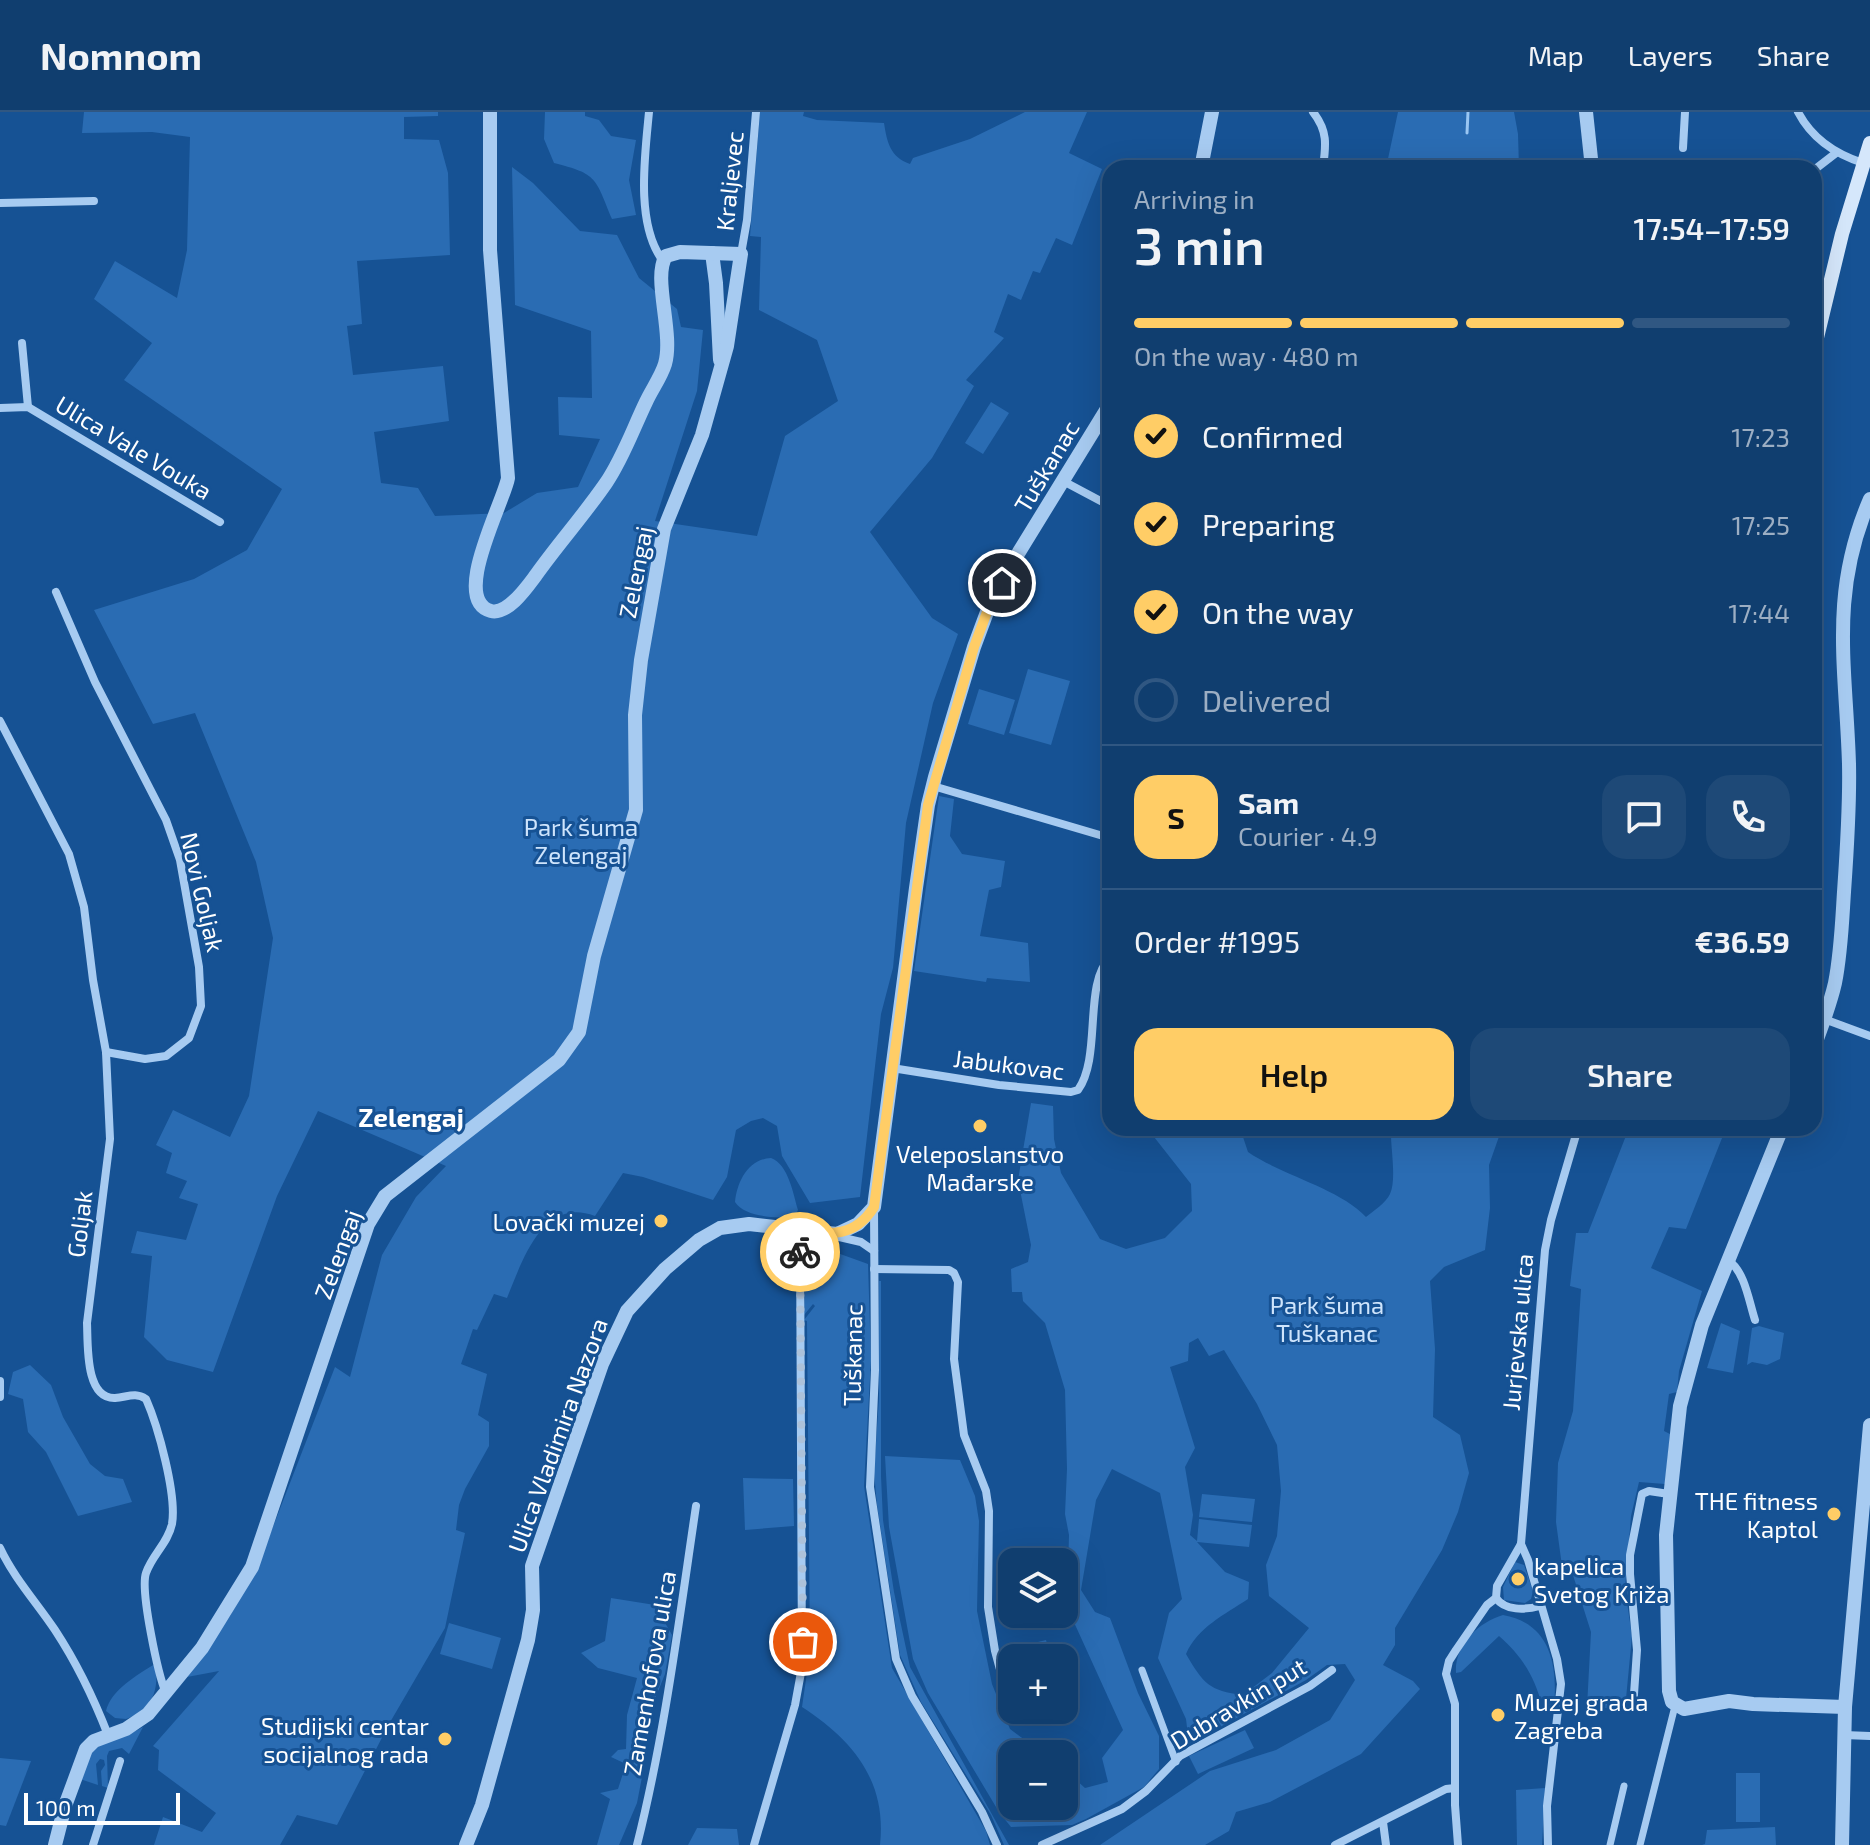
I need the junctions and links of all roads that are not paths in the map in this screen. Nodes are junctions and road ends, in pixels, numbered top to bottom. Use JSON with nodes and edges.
{"nodes":[{"id":1,"x":490,"y":112,"type":"edge"},
{"id":2,"x":649,"y":112,"type":"edge"},
{"id":3,"x":756,"y":112,"type":"edge"},
{"id":4,"x":1212,"y":112,"type":"edge"},
{"id":5,"x":1313,"y":112,"type":"edge"},
{"id":6,"x":1586,"y":112,"type":"edge"},
{"id":7,"x":1685,"y":112,"type":"edge"},
{"id":8,"x":1798,"y":112,"type":"edge"},
{"id":9,"x":1870,"y":143,"type":"edge"},
{"id":10,"x":1683,"y":148,"type":"dead end"},
{"id":11,"x":1836,"y":153,"type":"junction"},
{"id":12,"x":1203,"y":160,"type":"edge"},
{"id":13,"x":1324,"y":160,"type":"edge"},
{"id":14,"x":1591,"y":160,"type":"edge"},
{"id":15,"x":1863,"y":163,"type":"junction"},
{"id":16,"x":1822,"y":164,"type":"edge"},
{"id":17,"x":94,"y":201,"type":"dead end"},
{"id":18,"x":0,"y":203,"type":"edge"},
{"id":19,"x":712,"y":253,"type":"junction"},
{"id":20,"x":741,"y":254,"type":"junction"},
{"id":21,"x":663,"y":261,"type":"junction"},
{"id":22,"x":1822,"y":319,"type":"edge"},
{"id":23,"x":22,"y":343,"type":"dead end"},
{"id":24,"x":721,"y":368,"type":"junction"},
{"id":25,"x":28,"y":407,"type":"junction"},
{"id":26,"x":0,"y":408,"type":"edge"},
{"id":27,"x":1102,"y":417,"type":"edge"},
{"id":28,"x":1063,"y":481,"type":"junction"},
{"id":29,"x":1870,"y":499,"type":"edge"},
{"id":30,"x":1102,"y":502,"type":"edge"},
{"id":31,"x":220,"y":522,"type":"dead end"},
{"id":32,"x":56,"y":592,"type":"dead end"},
{"id":33,"x":0,"y":721,"type":"edge"},
{"id":34,"x":933,"y":786,"type":"junction"},
{"id":35,"x":1102,"y":836,"type":"edge"},
{"id":36,"x":1102,"y":971,"type":"edge"},
{"id":37,"x":1824,"y":1019,"type":"junction"},
{"id":38,"x":1822,"y":1025,"type":"edge"},
{"id":39,"x":1870,"y":1036,"type":"edge"},
{"id":40,"x":106,"y":1052,"type":"junction"},
{"id":41,"x":892,"y":1068,"type":"junction"},
{"id":42,"x":1576,"y":1136,"type":"edge"},
{"id":43,"x":1779,"y":1136,"type":"edge"},
{"id":44,"x":874,"y":1207,"type":"junction"},
{"id":45,"x":800,"y":1231,"type":"junction"},
{"id":46,"x":826,"y":1235,"type":"junction"},
{"id":47,"x":874,"y":1251,"type":"junction"},
{"id":48,"x":1729,"y":1261,"type":"junction"},
{"id":49,"x":874,"y":1269,"type":"junction"},
{"id":50,"x":1755,"y":1320,"type":"dead end"},
{"id":51,"x":0,"y":1381,"type":"edge"},
{"id":52,"x":0,"y":1397,"type":"edge"},
{"id":53,"x":1870,"y":1425,"type":"edge"},
{"id":54,"x":1669,"y":1494,"type":"junction"},
{"id":55,"x":696,"y":1506,"type":"dead end"},
{"id":56,"x":1521,"y":1544,"type":"junction"},
{"id":57,"x":0,"y":1548,"type":"edge"},
{"id":58,"x":1496,"y":1598,"type":"junction"},
{"id":59,"x":1540,"y":1606,"type":"junction"},
{"id":60,"x":998,"y":1662,"type":"edge"},
{"id":61,"x":1142,"y":1670,"type":"dead end"},
{"id":62,"x":1332,"y":1670,"type":"dead end"},
{"id":63,"x":166,"y":1693,"type":"junction"},
{"id":64,"x":1675,"y":1706,"type":"junction"},
{"id":65,"x":1845,"y":1707,"type":"junction"},
{"id":66,"x":1633,"y":1709,"type":"dead end"},
{"id":67,"x":108,"y":1735,"type":"junction"},
{"id":68,"x":1844,"y":1735,"type":"junction"},
{"id":69,"x":1870,"y":1736,"type":"edge"},
{"id":70,"x":120,"y":1761,"type":"dead end"},
{"id":71,"x":1176,"y":1762,"type":"junction"},
{"id":72,"x":1624,"y":1786,"type":"dead end"},
{"id":73,"x":1455,"y":1788,"type":"junction"},
{"id":74,"x":1383,"y":1822,"type":"junction"},
{"id":75,"x":55,"y":1845,"type":"edge"},
{"id":76,"x":93,"y":1845,"type":"edge"},
{"id":77,"x":466,"y":1845,"type":"edge"},
{"id":78,"x":637,"y":1845,"type":"edge"},
{"id":79,"x":754,"y":1845,"type":"edge"},
{"id":80,"x":997,"y":1845,"type":"edge"},
{"id":81,"x":1042,"y":1845,"type":"edge"},
{"id":82,"x":1335,"y":1845,"type":"edge"},
{"id":83,"x":1386,"y":1845,"type":"edge"},
{"id":84,"x":1458,"y":1845,"type":"edge"},
{"id":85,"x":1548,"y":1845,"type":"edge"},
{"id":86,"x":1610,"y":1845,"type":"edge"},
{"id":87,"x":1640,"y":1845,"type":"edge"},
{"id":88,"x":1842,"y":1845,"type":"edge"}],
"edges":[{"from":1,"to":21,"type":"street"},
{"from":2,"to":21,"type":"street"},
{"from":3,"to":20,"type":"street","name":"Kraljevec"},
{"from":4,"to":12,"type":"street"},
{"from":5,"to":13,"type":"street"},
{"from":6,"to":14,"type":"street"},
{"from":7,"to":10,"type":"street"},
{"from":8,"to":11,"type":"street"},
{"from":9,"to":15,"type":"main road"},
{"from":11,"to":15,"type":"street"},
{"from":11,"to":16,"type":"street"},
{"from":15,"to":22,"type":"main road"},
{"from":17,"to":18,"type":"street"},
{"from":19,"to":20,"type":"street"},
{"from":19,"to":21,"type":"street"},
{"from":19,"to":24,"type":"street"},
{"from":20,"to":24,"type":"street","name":"Zelengaj"},
{"from":23,"to":25,"type":"street","name":"Ulica Vale Vouka"},
{"from":24,"to":63,"type":"street","name":"Zelengaj"},
{"from":25,"to":26,"type":"street","name":"Ulica Vale Vouka"},
{"from":25,"to":31,"type":"street","name":"Ulica Vale Vouka"},
{"from":27,"to":28,"type":"street","name":"Tuškanac"},
{"from":28,"to":30,"type":"street"},
{"from":28,"to":34,"type":"street","name":"Tuškanac"},
{"from":29,"to":37,"type":"street"},
{"from":32,"to":40,"type":"street","name":"Novi Goljak"},
{"from":33,"to":40,"type":"street","name":"Goljak"},
{"from":34,"to":35,"type":"street"},
{"from":34,"to":41,"type":"street","name":"Tuškanac"},
{"from":36,"to":41,"type":"street","name":"Jabukovac"},
{"from":37,"to":38,"type":"street"},
{"from":37,"to":39,"type":"street"},
{"from":40,"to":63,"type":"street","name":"Goljak"},
{"from":41,"to":44,"type":"street","name":"Tuškanac"},
{"from":42,"to":56,"type":"street","name":"Jurjevska ulica"},
{"from":43,"to":48,"type":"street"},
{"from":44,"to":46,"type":"street"},
{"from":44,"to":47,"type":"street","name":"Tuškanac"},
{"from":45,"to":46,"type":"street","name":"Ulica Vladimira Nazora"},
{"from":45,"to":77,"type":"street","name":"Ulica Vladimira Nazora"},
{"from":45,"to":79,"type":"street"},
{"from":46,"to":47,"type":"street","name":"Ulica Vladimira Nazora"},
{"from":47,"to":49,"type":"street","name":"Tuškanac"},
{"from":48,"to":50,"type":"street"},
{"from":48,"to":54,"type":"street"},
{"from":49,"to":60,"type":"street"},
{"from":49,"to":80,"type":"street","name":"Tuškanac"},
{"from":51,"to":52,"type":"street"},
{"from":53,"to":65,"type":"street"},
{"from":54,"to":64,"type":"street"},
{"from":54,"to":66,"type":"street"},
{"from":55,"to":78,"type":"street","name":"Zamenhofova ulica"},
{"from":56,"to":58,"type":"street"},
{"from":56,"to":59,"type":"street"},
{"from":57,"to":67,"type":"street"},
{"from":58,"to":59,"type":"street"},
{"from":58,"to":73,"type":"street"},
{"from":59,"to":85,"type":"street"},
{"from":61,"to":71,"type":"street"},
{"from":62,"to":71,"type":"street","name":"Dubravkin put"},
{"from":63,"to":67,"type":"street","name":"Zelengaj"},
{"from":64,"to":65,"type":"street"},
{"from":64,"to":87,"type":"street"},
{"from":65,"to":68,"type":"street"},
{"from":67,"to":75,"type":"street","name":"Zelengaj"},
{"from":68,"to":69,"type":"street"},
{"from":68,"to":88,"type":"street"},
{"from":70,"to":76,"type":"street"},
{"from":71,"to":81,"type":"street","name":"Dubravkin put"},
{"from":72,"to":86,"type":"street"},
{"from":73,"to":74,"type":"street"},
{"from":73,"to":84,"type":"street"},
{"from":74,"to":82,"type":"street"},
{"from":74,"to":83,"type":"street"}]}
